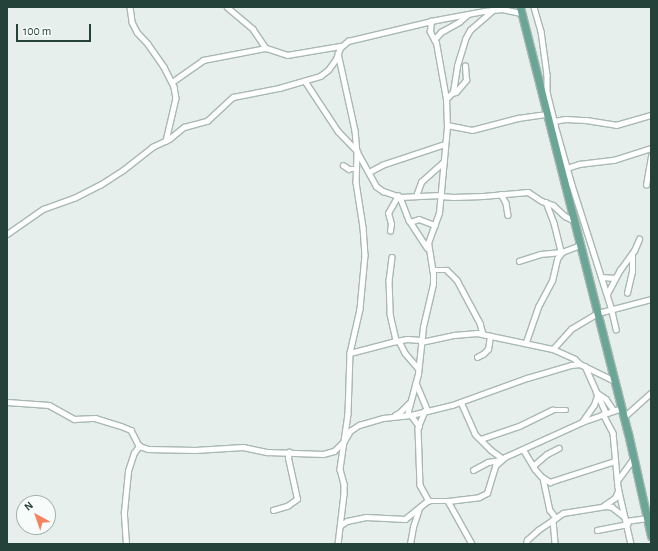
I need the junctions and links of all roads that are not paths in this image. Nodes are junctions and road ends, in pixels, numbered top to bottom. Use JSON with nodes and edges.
{"nodes":[{"id":1,"x":130,"y":7,"type":"edge"},
{"id":2,"x":227,"y":7,"type":"edge"},
{"id":3,"x":534,"y":7,"type":"edge"},
{"id":4,"x":485,"y":9,"type":"edge"},
{"id":5,"x":507,"y":9,"type":"edge"},
{"id":6,"x":492,"y":10,"type":"junction"},
{"id":7,"x":520,"y":10,"type":"edge"},
{"id":8,"x":467,"y":15,"type":"junction"},
{"id":9,"x":431,"y":21,"type":"junction"},
{"id":10,"x":434,"y":40,"type":"junction"},
{"id":11,"x":342,"y":46,"type":"junction"},
{"id":12,"x":266,"y":48,"type":"junction"},
{"id":13,"x":338,"y":53,"type":"junction"},
{"id":14,"x":465,"y":66,"type":"dead end"},
{"id":15,"x":305,"y":81,"type":"junction"},
{"id":16,"x":172,"y":82,"type":"junction"},
{"id":17,"x":452,"y":93,"type":"junction"},
{"id":18,"x":446,"y":99,"type":"junction"},
{"id":19,"x":547,"y":114,"type":"junction"},
{"id":20,"x":651,"y":115,"type":"edge"},
{"id":21,"x":554,"y":121,"type":"junction"},
{"id":22,"x":448,"y":125,"type":"junction"},
{"id":23,"x":166,"y":141,"type":"junction"},
{"id":24,"x":445,"y":144,"type":"junction"},
{"id":25,"x":651,"y":148,"type":"edge"},
{"id":26,"x":357,"y":152,"type":"junction"},
{"id":27,"x":651,"y":156,"type":"edge"},
{"id":28,"x":443,"y":162,"type":"junction"},
{"id":29,"x":343,"y":165,"type":"dead end"},
{"id":30,"x":567,"y":168,"type":"junction"},
{"id":31,"x":356,"y":169,"type":"junction"},
{"id":32,"x":369,"y":172,"type":"junction"},
{"id":33,"x":646,"y":185,"type":"dead end"},
{"id":34,"x":501,"y":194,"type":"junction"},
{"id":35,"x":440,"y":195,"type":"junction"},
{"id":36,"x":399,"y":196,"type":"junction"},
{"id":37,"x":416,"y":196,"type":"junction"},
{"id":38,"x":546,"y":202,"type":"junction"},
{"id":39,"x":508,"y":215,"type":"dead end"},
{"id":40,"x":573,"y":220,"type":"junction"},
{"id":41,"x":410,"y":222,"type":"junction"},
{"id":42,"x":435,"y":225,"type":"junction"},
{"id":43,"x":390,"y":231,"type":"dead end"},
{"id":44,"x":7,"y":234,"type":"edge"},
{"id":45,"x":639,"y":239,"type":"dead end"},
{"id":46,"x":580,"y":245,"type":"junction"},
{"id":47,"x":428,"y":249,"type":"junction"},
{"id":48,"x":562,"y":252,"type":"junction"},
{"id":49,"x":632,"y":254,"type":"junction"},
{"id":50,"x":392,"y":257,"type":"dead end"},
{"id":51,"x":519,"y":261,"type":"dead end"},
{"id":52,"x":432,"y":270,"type":"junction"},
{"id":53,"x":601,"y":277,"type":"junction"},
{"id":54,"x":615,"y":278,"type":"junction"},
{"id":55,"x":628,"y":293,"type":"dead end"},
{"id":56,"x":607,"y":294,"type":"junction"},
{"id":57,"x":651,"y":299,"type":"edge"},
{"id":58,"x":611,"y":311,"type":"junction"},
{"id":59,"x":598,"y":313,"type":"junction"},
{"id":60,"x":616,"y":329,"type":"dead end"},
{"id":61,"x":483,"y":334,"type":"junction"},
{"id":62,"x":490,"y":336,"type":"junction"},
{"id":63,"x":398,"y":341,"type":"junction"},
{"id":64,"x":421,"y":341,"type":"junction"},
{"id":65,"x":526,"y":342,"type":"junction"},
{"id":66,"x":553,"y":349,"type":"junction"},
{"id":67,"x":350,"y":353,"type":"junction"},
{"id":68,"x":477,"y":357,"type":"dead end"},
{"id":69,"x":583,"y":365,"type":"junction"},
{"id":70,"x":418,"y":368,"type":"junction"},
{"id":71,"x":615,"y":381,"type":"junction"},
{"id":72,"x":416,"y":383,"type":"junction"},
{"id":73,"x":651,"y":393,"type":"edge"},
{"id":74,"x":596,"y":394,"type":"junction"},
{"id":75,"x":411,"y":401,"type":"junction"},
{"id":76,"x":7,"y":402,"type":"edge"},
{"id":77,"x":461,"y":402,"type":"junction"},
{"id":78,"x":622,"y":408,"type":"junction"},
{"id":79,"x":566,"y":410,"type":"dead end"},
{"id":80,"x":426,"y":411,"type":"junction"},
{"id":81,"x":614,"y":411,"type":"junction"},
{"id":82,"x":605,"y":413,"type":"junction"},
{"id":83,"x":409,"y":415,"type":"junction"},
{"id":84,"x":390,"y":416,"type":"junction"},
{"id":85,"x":624,"y":417,"type":"junction"},
{"id":86,"x":582,"y":422,"type":"junction"},
{"id":87,"x":419,"y":426,"type":"junction"},
{"id":88,"x":481,"y":439,"type":"junction"},
{"id":89,"x":344,"y":441,"type":"junction"},
{"id":90,"x":139,"y":446,"type":"junction"},
{"id":91,"x":559,"y":448,"type":"dead end"},
{"id":92,"x":523,"y":449,"type":"junction"},
{"id":93,"x":289,"y":452,"type":"junction"},
{"id":94,"x":634,"y":458,"type":"junction"},
{"id":95,"x":501,"y":459,"type":"junction"},
{"id":96,"x":615,"y":460,"type":"junction"},
{"id":97,"x":533,"y":466,"type":"junction"},
{"id":98,"x":473,"y":470,"type":"dead end"},
{"id":99,"x":543,"y":478,"type":"junction"},
{"id":100,"x":617,"y":481,"type":"junction"},
{"id":101,"x":619,"y":490,"type":"junction"},
{"id":102,"x":429,"y":500,"type":"junction"},
{"id":103,"x":448,"y":501,"type":"junction"},
{"id":104,"x":420,"y":507,"type":"junction"},
{"id":105,"x":601,"y":507,"type":"junction"},
{"id":106,"x":272,"y":510,"type":"dead end"},
{"id":107,"x":647,"y":518,"type":"junction"},
{"id":108,"x":554,"y":519,"type":"junction"},
{"id":109,"x":626,"y":521,"type":"junction"},
{"id":110,"x":341,"y":525,"type":"junction"},
{"id":111,"x":597,"y":530,"type":"dead end"},
{"id":112,"x":651,"y":536,"type":"edge"},
{"id":113,"x":338,"y":538,"type":"junction"},
{"id":114,"x":126,"y":544,"type":"edge"},
{"id":115,"x":335,"y":544,"type":"edge"},
{"id":116,"x":338,"y":544,"type":"edge"},
{"id":117,"x":410,"y":544,"type":"edge"},
{"id":118,"x":472,"y":544,"type":"edge"},
{"id":119,"x":526,"y":544,"type":"edge"},
{"id":120,"x":555,"y":544,"type":"edge"},
{"id":121,"x":631,"y":544,"type":"edge"}],
"edges":[{"from":1,"to":16,"type":"street"},
{"from":2,"to":12,"type":"street"},
{"from":3,"to":21,"type":"street"},
{"from":4,"to":6,"type":"street"},
{"from":4,"to":8,"type":"street"},
{"from":5,"to":6,"type":"street"},
{"from":5,"to":7,"type":"street"},
{"from":6,"to":17,"type":"street"},
{"from":7,"to":19,"type":"main road"},
{"from":8,"to":9,"type":"street"},
{"from":8,"to":10,"type":"street"},
{"from":9,"to":10,"type":"street"},
{"from":9,"to":11,"type":"street"},
{"from":10,"to":18,"type":"street"},
{"from":11,"to":12,"type":"street"},
{"from":11,"to":13,"type":"street"},
{"from":12,"to":16,"type":"street"},
{"from":13,"to":15,"type":"street"},
{"from":13,"to":26,"type":"street"},
{"from":14,"to":17,"type":"street"},
{"from":15,"to":23,"type":"street"},
{"from":15,"to":26,"type":"street"},
{"from":16,"to":23,"type":"street"},
{"from":17,"to":18,"type":"street"},
{"from":18,"to":22,"type":"street"},
{"from":19,"to":22,"type":"street"},
{"from":19,"to":40,"type":"main road"},
{"from":20,"to":21,"type":"street"},
{"from":21,"to":30,"type":"street"},
{"from":22,"to":24,"type":"street"},
{"from":23,"to":44,"type":"street"},
{"from":24,"to":28,"type":"street"},
{"from":24,"to":32,"type":"street"},
{"from":25,"to":30,"type":"street"},
{"from":26,"to":31,"type":"street"},
{"from":26,"to":32,"type":"street"},
{"from":27,"to":33,"type":"street"},
{"from":28,"to":35,"type":"street"},
{"from":28,"to":37,"type":"street"},
{"from":29,"to":31,"type":"street"},
{"from":30,"to":53,"type":"street"},
{"from":31,"to":67,"type":"street"},
{"from":32,"to":36,"type":"street"},
{"from":34,"to":35,"type":"street"},
{"from":34,"to":38,"type":"street"},
{"from":34,"to":39,"type":"street"},
{"from":35,"to":37,"type":"street"},
{"from":35,"to":42,"type":"street"},
{"from":36,"to":37,"type":"street"},
{"from":36,"to":41,"type":"street"},
{"from":36,"to":43,"type":"street"},
{"from":38,"to":40,"type":"street"},
{"from":38,"to":48,"type":"street"},
{"from":40,"to":46,"type":"main road"},
{"from":41,"to":42,"type":"street"},
{"from":41,"to":47,"type":"street"},
{"from":42,"to":47,"type":"street"},
{"from":45,"to":49,"type":"street"},
{"from":46,"to":48,"type":"street"},
{"from":46,"to":59,"type":"main road"},
{"from":47,"to":52,"type":"street"},
{"from":48,"to":51,"type":"street"},
{"from":48,"to":65,"type":"street"},
{"from":49,"to":54,"type":"street"},
{"from":49,"to":55,"type":"street"},
{"from":50,"to":63,"type":"street"},
{"from":52,"to":61,"type":"street"},
{"from":52,"to":64,"type":"street"},
{"from":53,"to":54,"type":"street"},
{"from":53,"to":56,"type":"street"},
{"from":54,"to":56,"type":"street"},
{"from":56,"to":58,"type":"street"},
{"from":57,"to":58,"type":"street"},
{"from":58,"to":59,"type":"street"},
{"from":58,"to":60,"type":"street"},
{"from":59,"to":66,"type":"street"},
{"from":59,"to":71,"type":"main road"},
{"from":61,"to":62,"type":"street"},
{"from":61,"to":64,"type":"street"},
{"from":62,"to":65,"type":"street"},
{"from":62,"to":68,"type":"street"},
{"from":63,"to":64,"type":"street"},
{"from":63,"to":67,"type":"street"},
{"from":63,"to":70,"type":"street"},
{"from":64,"to":70,"type":"street"},
{"from":65,"to":66,"type":"street"},
{"from":66,"to":69,"type":"street"},
{"from":67,"to":89,"type":"street"},
{"from":69,"to":71,"type":"street"},
{"from":69,"to":74,"type":"street"},
{"from":69,"to":77,"type":"street"},
{"from":70,"to":72,"type":"street"},
{"from":71,"to":78,"type":"main road"},
{"from":72,"to":75,"type":"street"},
{"from":72,"to":80,"type":"street"},
{"from":73,"to":85,"type":"street"},
{"from":74,"to":81,"type":"street"},
{"from":74,"to":82,"type":"street"},
{"from":74,"to":86,"type":"street"},
{"from":75,"to":83,"type":"street"},
{"from":75,"to":84,"type":"street"},
{"from":76,"to":90,"type":"street"},
{"from":77,"to":80,"type":"street"},
{"from":77,"to":88,"type":"street"},
{"from":78,"to":81,"type":"street"},
{"from":78,"to":85,"type":"main road"},
{"from":79,"to":88,"type":"street"},
{"from":80,"to":83,"type":"street"},
{"from":80,"to":87,"type":"street"},
{"from":81,"to":82,"type":"street"},
{"from":82,"to":86,"type":"street"},
{"from":82,"to":96,"type":"street"},
{"from":83,"to":84,"type":"street"},
{"from":83,"to":87,"type":"street"},
{"from":84,"to":89,"type":"street"},
{"from":85,"to":94,"type":"main road"},
{"from":86,"to":92,"type":"street"},
{"from":87,"to":102,"type":"street"},
{"from":88,"to":95,"type":"street"},
{"from":89,"to":93,"type":"street"},
{"from":89,"to":110,"type":"street"},
{"from":90,"to":93,"type":"street"},
{"from":90,"to":114,"type":"street"},
{"from":91,"to":97,"type":"street"},
{"from":92,"to":95,"type":"street"},
{"from":92,"to":97,"type":"street"},
{"from":93,"to":106,"type":"street"},
{"from":94,"to":100,"type":"street"},
{"from":94,"to":107,"type":"main road"},
{"from":95,"to":98,"type":"street"},
{"from":95,"to":103,"type":"street"},
{"from":96,"to":99,"type":"street"},
{"from":96,"to":100,"type":"street"},
{"from":97,"to":99,"type":"street"},
{"from":99,"to":108,"type":"street"},
{"from":100,"to":101,"type":"street"},
{"from":101,"to":105,"type":"street"},
{"from":101,"to":109,"type":"street"},
{"from":102,"to":103,"type":"street"},
{"from":102,"to":104,"type":"street"},
{"from":103,"to":118,"type":"street"},
{"from":104,"to":110,"type":"street"},
{"from":104,"to":117,"type":"street"},
{"from":105,"to":108,"type":"street"},
{"from":105,"to":109,"type":"street"},
{"from":107,"to":109,"type":"street"},
{"from":107,"to":112,"type":"main road"},
{"from":108,"to":119,"type":"street"},
{"from":108,"to":120,"type":"street"},
{"from":109,"to":111,"type":"street"},
{"from":109,"to":121,"type":"street"},
{"from":110,"to":113,"type":"street"},
{"from":113,"to":115,"type":"street"},
{"from":113,"to":116,"type":"street"}]}
